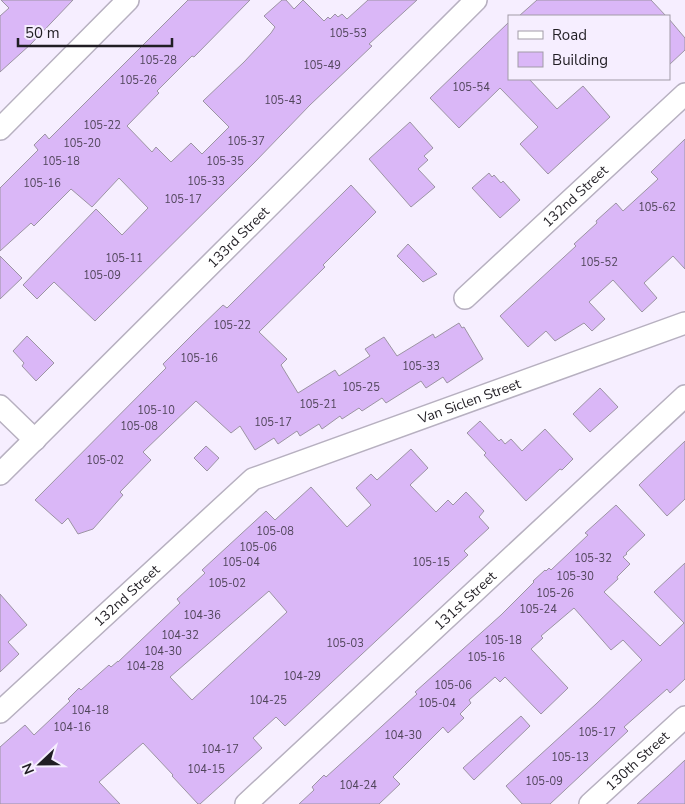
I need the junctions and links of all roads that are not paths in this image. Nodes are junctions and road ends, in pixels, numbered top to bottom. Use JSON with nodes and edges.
{"nodes":[{"id":1,"x":128,"y":0,"type":"edge"},
{"id":2,"x":476,"y":0,"type":"edge"},
{"id":3,"x":685,"y":94,"type":"edge"},
{"id":4,"x":0,"y":129,"type":"edge"},
{"id":5,"x":464,"y":298,"type":"dead end"},
{"id":6,"x":685,"y":323,"type":"edge"},
{"id":7,"x":685,"y":396,"type":"edge"},
{"id":8,"x":0,"y":406,"type":"edge"},
{"id":9,"x":35,"y":440,"type":"junction"},
{"id":10,"x":0,"y":474,"type":"edge"},
{"id":11,"x":253,"y":479,"type":"joint"},
{"id":12,"x":0,"y":712,"type":"edge"},
{"id":13,"x":685,"y":717,"type":"edge"},
{"id":14,"x":246,"y":804,"type":"edge"},
{"id":15,"x":590,"y":804,"type":"edge"}],
"edges":[{"from":1,"to":4,"type":"street"},
{"from":2,"to":9,"type":"street","name":"133rd Street"},
{"from":3,"to":5,"type":"street","name":"132nd Street"},
{"from":6,"to":11,"type":"street","name":"Van Siclen Street"},
{"from":7,"to":14,"type":"street","name":"131st Street"},
{"from":8,"to":9,"type":"street"},
{"from":9,"to":10,"type":"street","name":"133rd Street"},
{"from":11,"to":12,"type":"street","name":"132nd Street"},
{"from":13,"to":15,"type":"street","name":"130th Street"}]}
